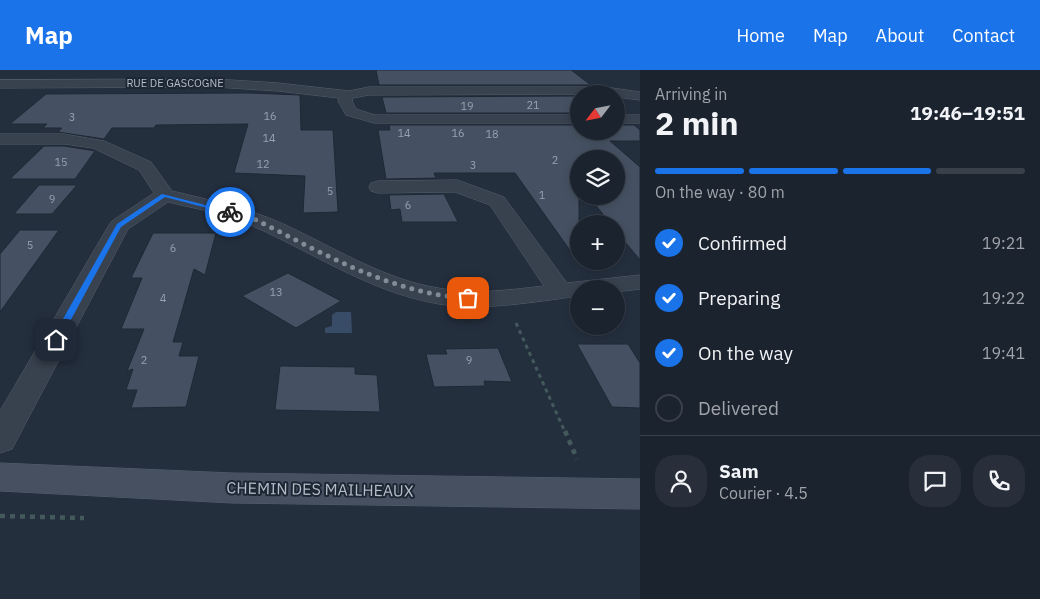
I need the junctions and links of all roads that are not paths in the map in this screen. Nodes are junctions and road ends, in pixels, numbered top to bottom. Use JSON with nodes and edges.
{"nodes":[{"id":1,"x":0,"y":84,"type":"edge"},
{"id":2,"x":349,"y":95,"type":"junction"},
{"id":3,"x":640,"y":96,"type":"edge"},
{"id":4,"x":570,"y":119,"type":"edge"},
{"id":5,"x":625,"y":119,"type":"edge"},
{"id":6,"x":640,"y":119,"type":"edge"},
{"id":7,"x":0,"y":139,"type":"edge"},
{"id":8,"x":378,"y":187,"type":"dead end"},
{"id":9,"x":164,"y":196,"type":"junction"},
{"id":10,"x":640,"y":282,"type":"edge"},
{"id":11,"x":625,"y":284,"type":"edge"},
{"id":12,"x":570,"y":285,"type":"edge"},
{"id":13,"x":570,"y":290,"type":"edge"},
{"id":14,"x":0,"y":440,"type":"edge"},
{"id":15,"x":0,"y":477,"type":"edge"},
{"id":16,"x":640,"y":494,"type":"edge"}],
"edges":[{"from":1,"to":2,"type":"street","name":"RUE DE GASCOGNE"},
{"from":2,"to":3,"type":"street","name":"RUE DE GASCOGNE"},
{"from":2,"to":4,"type":"street"},
{"from":5,"to":6,"type":"street"},
{"from":7,"to":9,"type":"street"},
{"from":8,"to":12,"type":"street"},
{"from":9,"to":13,"type":"street"},
{"from":9,"to":14,"type":"street"},
{"from":10,"to":11,"type":"street"},
{"from":15,"to":16,"type":"street","name":"CHEMIN DES MAILHEAUX"}]}
